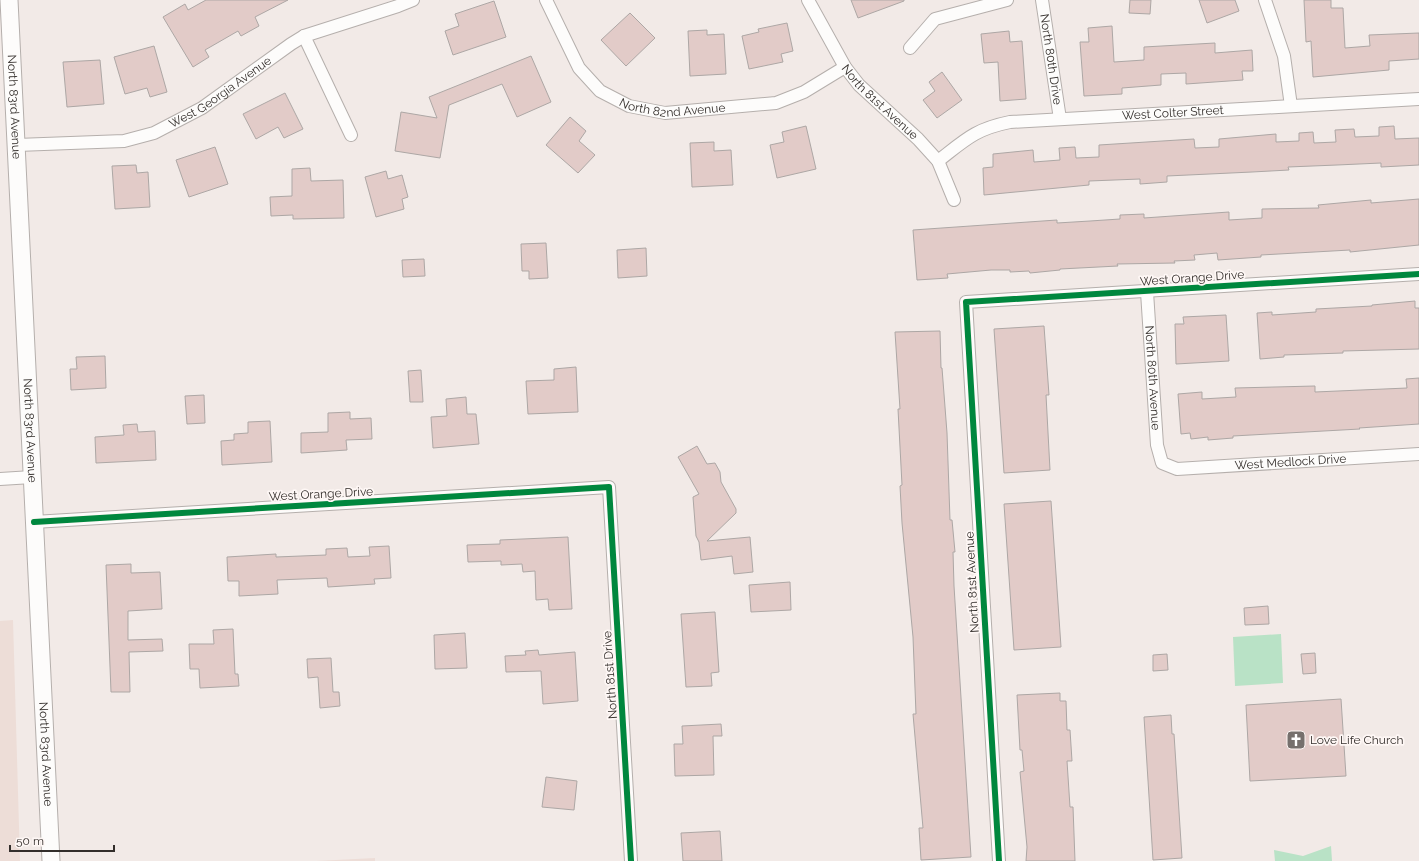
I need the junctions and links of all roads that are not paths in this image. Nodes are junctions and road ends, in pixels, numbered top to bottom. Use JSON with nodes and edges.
{"nodes":[{"id":1,"x":10,"y":0,"type":"edge"},
{"id":2,"x":413,"y":0,"type":"edge"},
{"id":3,"x":546,"y":0,"type":"edge"},
{"id":4,"x":808,"y":0,"type":"edge"},
{"id":5,"x":1007,"y":0,"type":"edge"},
{"id":6,"x":1042,"y":0,"type":"edge"},
{"id":7,"x":1265,"y":0,"type":"edge"},
{"id":8,"x":304,"y":36,"type":"junction"},
{"id":9,"x":910,"y":48,"type":"dead end"},
{"id":10,"x":6,"y":59,"type":"edge"},
{"id":11,"x":845,"y":67,"type":"junction"},
{"id":12,"x":1419,"y":99,"type":"edge"},
{"id":13,"x":1291,"y":106,"type":"junction"},
{"id":14,"x":1060,"y":120,"type":"junction"},
{"id":15,"x":351,"y":135,"type":"dead end"},
{"id":16,"x":16,"y":145,"type":"junction"},
{"id":17,"x":938,"y":161,"type":"junction"},
{"id":18,"x":954,"y":200,"type":"dead end"},
{"id":19,"x":1419,"y":274,"type":"edge"},
{"id":20,"x":1147,"y":292,"type":"junction"},
{"id":21,"x":966,"y":302,"type":"joint"},
{"id":22,"x":1419,"y":454,"type":"edge"},
{"id":23,"x":1162,"y":463,"type":"joint"},
{"id":24,"x":32,"y":477,"type":"junction"},
{"id":25,"x":0,"y":479,"type":"edge"},
{"id":26,"x":609,"y":487,"type":"joint"},
{"id":27,"x":34,"y":522,"type":"junction"},
{"id":28,"x":50,"y":861,"type":"edge"},
{"id":29,"x":631,"y":861,"type":"edge"},
{"id":30,"x":999,"y":861,"type":"edge"}],
"edges":[{"from":1,"to":10,"type":"main road","name":"North 83rd Avenue"},
{"from":2,"to":8,"type":"street","name":"West Georgia Avenue"},
{"from":3,"to":11,"type":"street","name":"North 82nd Avenue"},
{"from":4,"to":11,"type":"street","name":"North 81st Avenue"},
{"from":5,"to":9,"type":"street"},
{"from":6,"to":14,"type":"street","name":"North 80th Drive"},
{"from":7,"to":13,"type":"street"},
{"from":8,"to":15,"type":"street"},
{"from":8,"to":16,"type":"street","name":"West Georgia Avenue"},
{"from":10,"to":16,"type":"main road","name":"North 83rd Avenue"},
{"from":11,"to":17,"type":"street","name":"North 81st Avenue"},
{"from":12,"to":13,"type":"street","name":"West Colter Street"},
{"from":13,"to":14,"type":"street","name":"West Colter Street"},
{"from":14,"to":17,"type":"street","name":"West Colter Street"},
{"from":16,"to":24,"type":"main road","name":"North 83rd Avenue"},
{"from":17,"to":18,"type":"street","name":"North 81st Avenue"},
{"from":19,"to":20,"type":"street","name":"West Orange Drive"},
{"from":20,"to":21,"type":"street","name":"West Orange Drive"},
{"from":20,"to":23,"type":"street","name":"North 80th Avenue"},
{"from":21,"to":30,"type":"street","name":"North 81st Avenue"},
{"from":22,"to":23,"type":"street","name":"West Medlock Drive"},
{"from":24,"to":25,"type":"street"},
{"from":24,"to":27,"type":"main road","name":"North 83rd Avenue"},
{"from":26,"to":27,"type":"street","name":"West Orange Drive"},
{"from":26,"to":29,"type":"street","name":"North 81st Drive"},
{"from":27,"to":28,"type":"main road","name":"North 83rd Avenue"}]}
